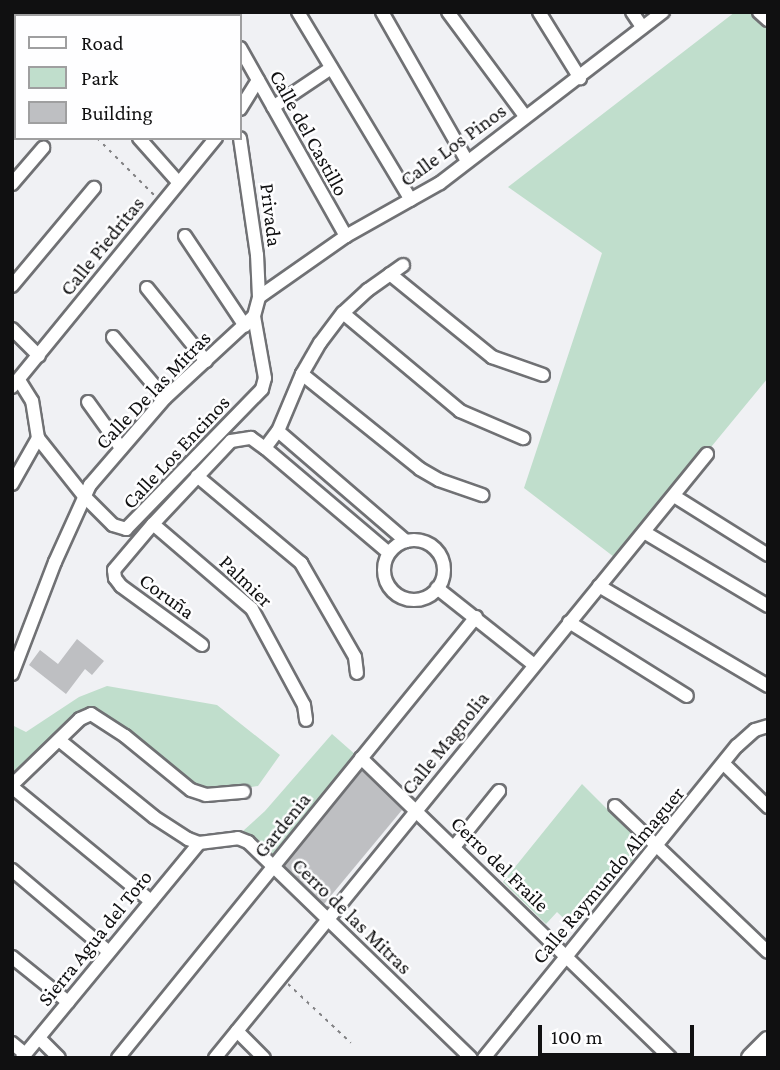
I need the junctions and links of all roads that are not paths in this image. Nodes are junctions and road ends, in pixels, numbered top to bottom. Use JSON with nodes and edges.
{"nodes":[{"id":1,"x":298,"y":12,"type":"edge"},
{"id":2,"x":382,"y":12,"type":"edge"},
{"id":3,"x":448,"y":12,"type":"edge"},
{"id":4,"x":539,"y":12,"type":"edge"},
{"id":5,"x":632,"y":12,"type":"edge"},
{"id":6,"x":663,"y":12,"type":"edge"},
{"id":7,"x":759,"y":12,"type":"edge"},
{"id":8,"x":768,"y":20,"type":"edge"},
{"id":9,"x":642,"y":27,"type":"junction"},
{"id":10,"x":242,"y":52,"type":"edge"},
{"id":11,"x":331,"y":68,"type":"junction"},
{"id":12,"x":580,"y":78,"type":"junction"},
{"id":13,"x":257,"y":80,"type":"junction"},
{"id":14,"x":242,"y":106,"type":"edge"},
{"id":15,"x":273,"y":107,"type":"junction"},
{"id":16,"x":525,"y":116,"type":"junction"},
{"id":17,"x":141,"y":140,"type":"edge"},
{"id":18,"x":214,"y":140,"type":"edge"},
{"id":19,"x":240,"y":140,"type":"edge"},
{"id":20,"x":43,"y":148,"type":"dead end"},
{"id":21,"x":467,"y":161,"type":"junction"},
{"id":22,"x":178,"y":182,"type":"junction"},
{"id":23,"x":12,"y":184,"type":"edge"},
{"id":24,"x":94,"y":188,"type":"dead end"},
{"id":25,"x":411,"y":200,"type":"junction"},
{"id":26,"x":185,"y":236,"type":"dead end"},
{"id":27,"x":346,"y":236,"type":"junction"},
{"id":28,"x":403,"y":265,"type":"dead end"},
{"id":29,"x":390,"y":274,"type":"junction"},
{"id":30,"x":12,"y":286,"type":"edge"},
{"id":31,"x":147,"y":288,"type":"dead end"},
{"id":32,"x":259,"y":297,"type":"junction"},
{"id":33,"x":343,"y":313,"type":"junction"},
{"id":34,"x":249,"y":321,"type":"junction"},
{"id":35,"x":12,"y":329,"type":"edge"},
{"id":36,"x":113,"y":337,"type":"dead end"},
{"id":37,"x":39,"y":356,"type":"junction"},
{"id":38,"x":206,"y":361,"type":"junction"},
{"id":39,"x":302,"y":374,"type":"junction"},
{"id":40,"x":543,"y":375,"type":"dead end"},
{"id":41,"x":16,"y":384,"type":"edge"},
{"id":42,"x":166,"y":398,"type":"junction"},
{"id":43,"x":88,"y":402,"type":"dead end"},
{"id":44,"x":278,"y":431,"type":"junction"},
{"id":45,"x":523,"y":438,"type":"dead end"},
{"id":46,"x":38,"y":439,"type":"junction"},
{"id":47,"x":121,"y":448,"type":"junction"},
{"id":48,"x":265,"y":448,"type":"junction"},
{"id":49,"x":708,"y":454,"type":"dead end"},
{"id":50,"x":197,"y":475,"type":"junction"},
{"id":51,"x":12,"y":484,"type":"edge"},
{"id":52,"x":84,"y":495,"type":"junction"},
{"id":53,"x":482,"y":495,"type":"dead end"},
{"id":54,"x":674,"y":496,"type":"junction"},
{"id":55,"x":153,"y":524,"type":"junction"},
{"id":56,"x":644,"y":532,"type":"junction"},
{"id":57,"x":406,"y":541,"type":"junction"},
{"id":58,"x":389,"y":553,"type":"junction"},
{"id":59,"x":768,"y":555,"type":"edge"},
{"id":60,"x":599,"y":586,"type":"junction"},
{"id":61,"x":437,"y":588,"type":"junction"},
{"id":62,"x":768,"y":606,"type":"edge"},
{"id":63,"x":476,"y":617,"type":"junction"},
{"id":64,"x":569,"y":622,"type":"junction"},
{"id":65,"x":202,"y":645,"type":"dead end"},
{"id":66,"x":534,"y":665,"type":"junction"},
{"id":67,"x":358,"y":673,"type":"dead end"},
{"id":68,"x":12,"y":674,"type":"edge"},
{"id":69,"x":768,"y":687,"type":"edge"},
{"id":70,"x":687,"y":696,"type":"dead end"},
{"id":71,"x":306,"y":720,"type":"dead end"},
{"id":72,"x":768,"y":726,"type":"edge"},
{"id":73,"x":59,"y":740,"type":"junction"},
{"id":74,"x":361,"y":758,"type":"junction"},
{"id":75,"x":724,"y":764,"type":"junction"},
{"id":76,"x":12,"y":786,"type":"edge"},
{"id":77,"x":499,"y":791,"type":"dead end"},
{"id":78,"x":244,"y":792,"type":"dead end"},
{"id":79,"x":615,"y":806,"type":"dead end"},
{"id":80,"x":768,"y":807,"type":"edge"},
{"id":81,"x":416,"y":809,"type":"junction"},
{"id":82,"x":199,"y":844,"type":"junction"},
{"id":83,"x":656,"y":846,"type":"junction"},
{"id":84,"x":454,"y":847,"type":"junction"},
{"id":85,"x":273,"y":866,"type":"junction"},
{"id":86,"x":12,"y":870,"type":"edge"},
{"id":87,"x":151,"y":901,"type":"junction"},
{"id":88,"x":327,"y":919,"type":"junction"},
{"id":89,"x":109,"y":951,"type":"junction"},
{"id":90,"x":768,"y":952,"type":"edge"},
{"id":91,"x":566,"y":955,"type":"junction"},
{"id":92,"x":12,"y":957,"type":"edge"},
{"id":93,"x":68,"y":1002,"type":"junction"},
{"id":94,"x":237,"y":1031,"type":"junction"},
{"id":95,"x":38,"y":1038,"type":"junction"},
{"id":96,"x":768,"y":1041,"type":"edge"},
{"id":97,"x":12,"y":1044,"type":"edge"},
{"id":98,"x":23,"y":1056,"type":"edge"},
{"id":99,"x":59,"y":1058,"type":"edge"},
{"id":100,"x":118,"y":1058,"type":"edge"},
{"id":101,"x":215,"y":1058,"type":"edge"},
{"id":102,"x":264,"y":1058,"type":"edge"},
{"id":103,"x":471,"y":1058,"type":"edge"},
{"id":104,"x":484,"y":1058,"type":"edge"},
{"id":105,"x":671,"y":1058,"type":"edge"},
{"id":106,"x":751,"y":1058,"type":"edge"}],
"edges":[{"from":1,"to":11,"type":"street"},
{"from":2,"to":21,"type":"street"},
{"from":3,"to":16,"type":"street"},
{"from":4,"to":12,"type":"street"},
{"from":5,"to":9,"type":"street"},
{"from":6,"to":9,"type":"street","name":"Calle Los Pinos"},
{"from":7,"to":8,"type":"street"},
{"from":9,"to":12,"type":"street","name":"Calle Los Pinos"},
{"from":10,"to":13,"type":"street","name":"Calle del Castillo"},
{"from":11,"to":15,"type":"street"},
{"from":11,"to":25,"type":"street"},
{"from":12,"to":16,"type":"street","name":"Calle Los Pinos"},
{"from":13,"to":14,"type":"street"},
{"from":13,"to":15,"type":"street","name":"Calle del Castillo"},
{"from":15,"to":27,"type":"street","name":"Calle del Castillo"},
{"from":16,"to":21,"type":"street","name":"Calle Los Pinos"},
{"from":17,"to":22,"type":"street"},
{"from":18,"to":22,"type":"street","name":"Calle Piedritas"},
{"from":19,"to":32,"type":"street","name":"Privada"},
{"from":20,"to":23,"type":"street"},
{"from":21,"to":25,"type":"street","name":"Calle Los Pinos"},
{"from":22,"to":37,"type":"street","name":"Calle Piedritas"},
{"from":24,"to":30,"type":"street"},
{"from":25,"to":27,"type":"street","name":"Calle Los Pinos"},
{"from":26,"to":34,"type":"street"},
{"from":27,"to":32,"type":"street","name":"Calle Los Pinos"},
{"from":28,"to":29,"type":"street"},
{"from":29,"to":33,"type":"street"},
{"from":29,"to":40,"type":"street"},
{"from":31,"to":38,"type":"street"},
{"from":32,"to":34,"type":"street","name":"Privada"},
{"from":33,"to":39,"type":"street"},
{"from":33,"to":45,"type":"street"},
{"from":34,"to":38,"type":"street","name":"Calle De las Mitras"},
{"from":34,"to":52,"type":"street","name":"Calle Los Encinos"},
{"from":35,"to":37,"type":"street"},
{"from":36,"to":42,"type":"street"},
{"from":37,"to":41,"type":"street","name":"Calle Piedritas"},
{"from":38,"to":42,"type":"street","name":"Calle De las Mitras"},
{"from":39,"to":44,"type":"street"},
{"from":39,"to":53,"type":"street"},
{"from":41,"to":46,"type":"street","name":"Calle Piedritas"},
{"from":42,"to":47,"type":"street","name":"Calle De las Mitras"},
{"from":43,"to":47,"type":"street"},
{"from":44,"to":48,"type":"street"},
{"from":44,"to":57,"type":"street"},
{"from":46,"to":51,"type":"street"},
{"from":46,"to":52,"type":"street","name":"Calle Los Encinos"},
{"from":47,"to":52,"type":"street","name":"Calle De las Mitras"},
{"from":48,"to":50,"type":"street"},
{"from":48,"to":58,"type":"street"},
{"from":49,"to":54,"type":"street","name":"Calle Magnolia"},
{"from":50,"to":55,"type":"street"},
{"from":50,"to":67,"type":"street"},
{"from":52,"to":68,"type":"street","name":"Calle De las Mitras"},
{"from":54,"to":56,"type":"street","name":"Calle Magnolia"},
{"from":54,"to":59,"type":"street"},
{"from":55,"to":65,"type":"street","name":"Coruña"},
{"from":55,"to":71,"type":"street","name":"Palmier"},
{"from":56,"to":60,"type":"street","name":"Calle Magnolia"},
{"from":56,"to":62,"type":"street"},
{"from":57,"to":58,"type":"street"},
{"from":57,"to":61,"type":"street"},
{"from":58,"to":61,"type":"street"},
{"from":60,"to":64,"type":"street","name":"Calle Magnolia"},
{"from":60,"to":69,"type":"street"},
{"from":61,"to":63,"type":"street"},
{"from":63,"to":66,"type":"street"},
{"from":63,"to":74,"type":"street","name":"Gardenia"},
{"from":64,"to":66,"type":"street","name":"Calle Magnolia"},
{"from":64,"to":70,"type":"street"},
{"from":66,"to":81,"type":"street","name":"Calle Magnolia"},
{"from":72,"to":75,"type":"street","name":"Calle Raymundo Almaguer"},
{"from":73,"to":76,"type":"street"},
{"from":73,"to":78,"type":"street"},
{"from":73,"to":82,"type":"street"},
{"from":74,"to":81,"type":"street","name":"Cerro del Fraile"},
{"from":74,"to":85,"type":"street","name":"Gardenia"},
{"from":75,"to":80,"type":"street"},
{"from":75,"to":83,"type":"street","name":"Calle Raymundo Almaguer"},
{"from":76,"to":87,"type":"street"},
{"from":77,"to":84,"type":"street"},
{"from":79,"to":83,"type":"street"},
{"from":81,"to":84,"type":"street","name":"Cerro del Fraile"},
{"from":81,"to":88,"type":"street","name":"Calle Magnolia"},
{"from":82,"to":85,"type":"street","name":"Cerro de las Mitras"},
{"from":82,"to":87,"type":"street","name":"Sierra Agua del Toro"},
{"from":83,"to":90,"type":"street"},
{"from":83,"to":91,"type":"street","name":"Calle Raymundo Almaguer"},
{"from":84,"to":91,"type":"street","name":"Cerro del Fraile"},
{"from":85,"to":88,"type":"street","name":"Cerro de las Mitras"},
{"from":85,"to":100,"type":"street","name":"Gardenia"},
{"from":86,"to":89,"type":"street"},
{"from":87,"to":89,"type":"street","name":"Sierra Agua del Toro"},
{"from":88,"to":94,"type":"street","name":"Calle Magnolia"},
{"from":88,"to":103,"type":"street","name":"Cerro de las Mitras"},
{"from":89,"to":93,"type":"street","name":"Sierra Agua del Toro"},
{"from":91,"to":104,"type":"street","name":"Calle Raymundo Almaguer"},
{"from":91,"to":105,"type":"street","name":"Cerro del Fraile"},
{"from":92,"to":93,"type":"street"},
{"from":93,"to":95,"type":"street","name":"Sierra Agua del Toro"},
{"from":94,"to":101,"type":"street","name":"Calle Magnolia"},
{"from":94,"to":102,"type":"street"},
{"from":95,"to":98,"type":"street","name":"Sierra Agua del Toro"},
{"from":95,"to":99,"type":"street"},
{"from":96,"to":106,"type":"street"},
{"from":97,"to":98,"type":"street"}]}
